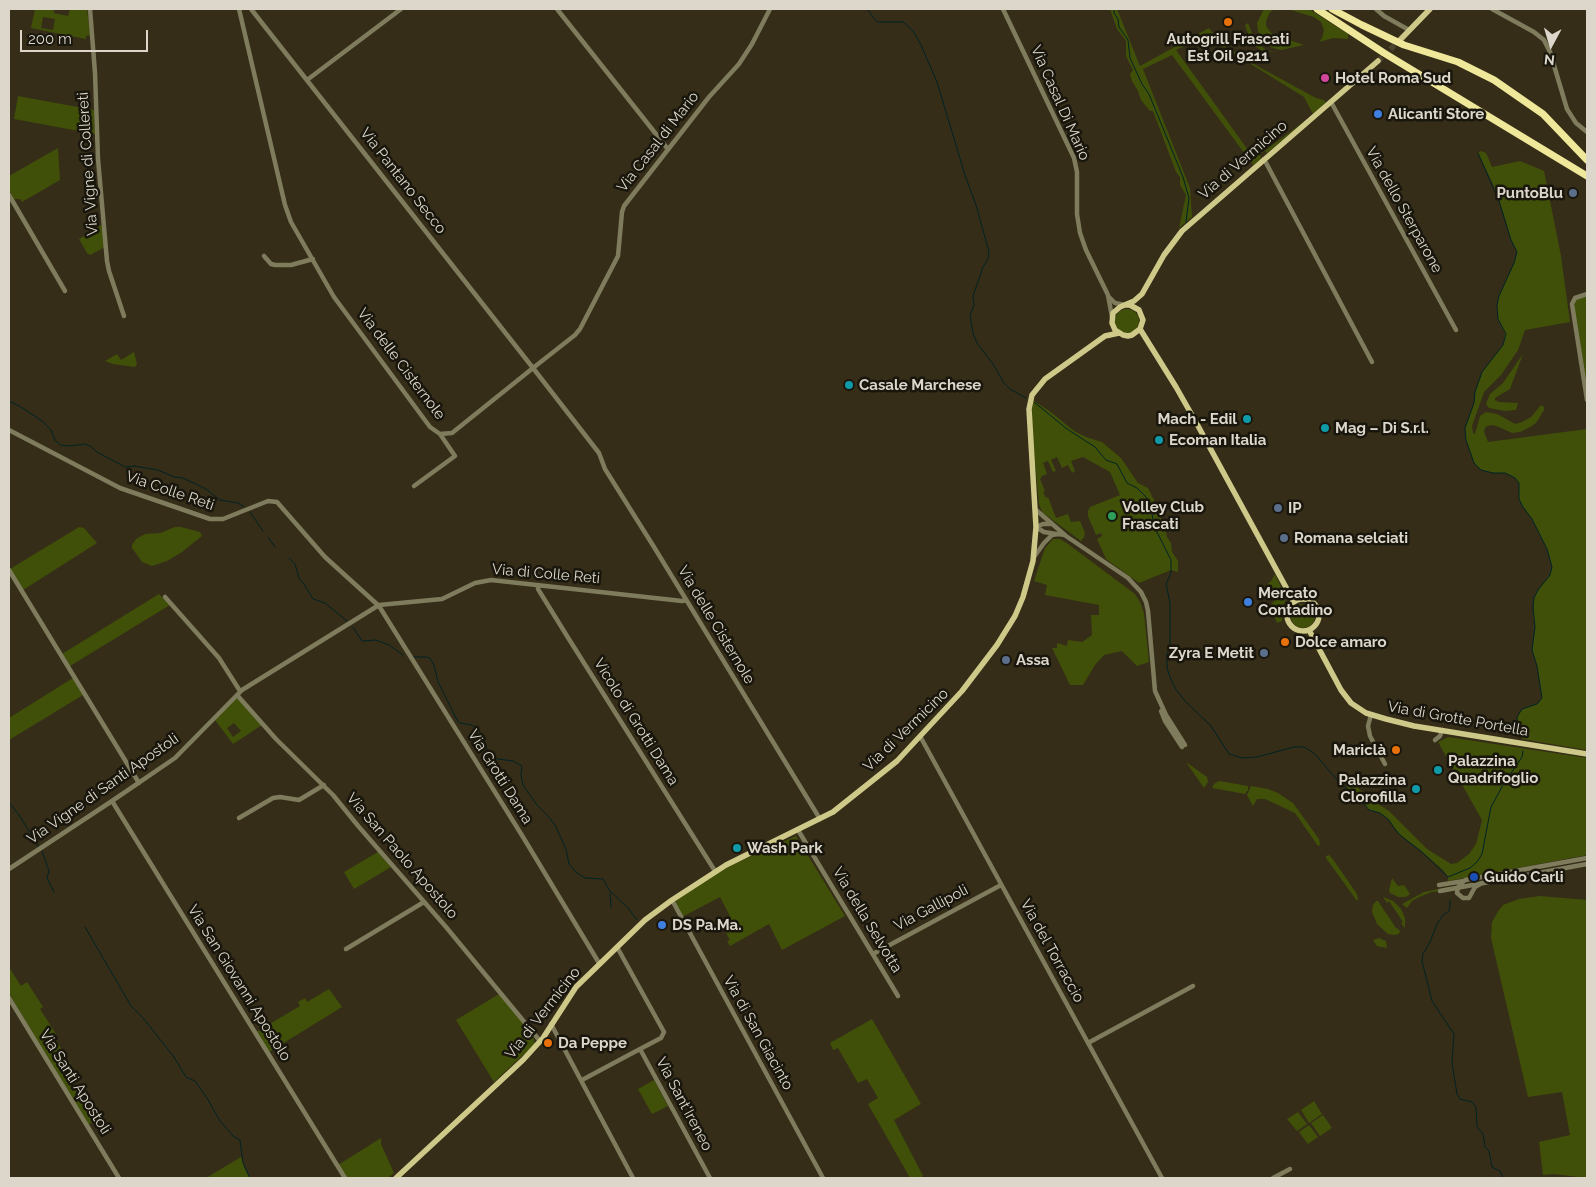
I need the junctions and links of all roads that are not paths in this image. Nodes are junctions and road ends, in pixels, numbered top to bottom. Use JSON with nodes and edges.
{"nodes":[{"id":1,"x":90,"y":9,"type":"edge"},
{"id":2,"x":240,"y":9,"type":"edge"},
{"id":3,"x":251,"y":9,"type":"edge"},
{"id":4,"x":401,"y":9,"type":"edge"},
{"id":5,"x":557,"y":9,"type":"edge"},
{"id":6,"x":770,"y":9,"type":"edge"},
{"id":7,"x":1003,"y":9,"type":"edge"},
{"id":8,"x":1318,"y":9,"type":"edge"},
{"id":9,"x":1332,"y":9,"type":"edge"},
{"id":10,"x":1376,"y":9,"type":"edge"},
{"id":11,"x":1430,"y":9,"type":"edge"},
{"id":12,"x":1492,"y":9,"type":"edge"},
{"id":13,"x":1409,"y":30,"type":"junction"},
{"id":14,"x":1400,"y":40,"type":"tunnel mouth"},
{"id":15,"x":1378,"y":61,"type":"tunnel mouth"},
{"id":16,"x":307,"y":80,"type":"junction"},
{"id":17,"x":1331,"y":102,"type":"junction"},
{"id":18,"x":1587,"y":132,"type":"edge"},
{"id":19,"x":667,"y":148,"type":"junction"},
{"id":20,"x":1264,"y":159,"type":"junction"},
{"id":21,"x":1587,"y":160,"type":"edge"},
{"id":22,"x":1587,"y":176,"type":"edge"},
{"id":23,"x":9,"y":195,"type":"edge"},
{"id":24,"x":264,"y":256,"type":"dead end"},
{"id":25,"x":312,"y":260,"type":"junction"},
{"id":26,"x":65,"y":291,"type":"dead end"},
{"id":27,"x":1142,"y":294,"type":"junction"},
{"id":28,"x":1587,"y":294,"type":"edge"},
{"id":29,"x":1108,"y":295,"type":"junction"},
{"id":30,"x":1125,"y":305,"type":"junction"},
{"id":31,"x":1142,"y":315,"type":"junction"},
{"id":32,"x":124,"y":316,"type":"dead end"},
{"id":33,"x":1112,"y":318,"type":"junction"},
{"id":34,"x":1140,"y":329,"type":"junction"},
{"id":35,"x":1456,"y":330,"type":"dead end"},
{"id":36,"x":1119,"y":333,"type":"junction"},
{"id":37,"x":1105,"y":336,"type":"junction"},
{"id":38,"x":1372,"y":362,"type":"dead end"},
{"id":39,"x":533,"y":368,"type":"junction"},
{"id":40,"x":1587,"y":400,"type":"edge"},
{"id":41,"x":9,"y":430,"type":"edge"},
{"id":42,"x":440,"y":434,"type":"junction"},
{"id":43,"x":414,"y":486,"type":"dead end"},
{"id":44,"x":1035,"y":509,"type":"junction"},
{"id":45,"x":1052,"y":524,"type":"junction"},
{"id":46,"x":1036,"y":527,"type":"junction"},
{"id":47,"x":1058,"y":534,"type":"junction"},
{"id":48,"x":1066,"y":536,"type":"junction"},
{"id":49,"x":1034,"y":557,"type":"junction"},
{"id":50,"x":9,"y":570,"type":"edge"},
{"id":51,"x":538,"y":585,"type":"junction"},
{"id":52,"x":166,"y":598,"type":"dead end"},
{"id":53,"x":686,"y":600,"type":"junction"},
{"id":54,"x":1294,"y":602,"type":"junction"},
{"id":55,"x":379,"y":606,"type":"junction"},
{"id":56,"x":1309,"y":630,"type":"junction"},
{"id":57,"x":239,"y":693,"type":"junction"},
{"id":58,"x":1371,"y":715,"type":"junction"},
{"id":59,"x":1442,"y":730,"type":"junction"},
{"id":60,"x":920,"y":736,"type":"junction"},
{"id":61,"x":1435,"y":740,"type":"dead end"},
{"id":62,"x":1183,"y":746,"type":"dead end"},
{"id":63,"x":1587,"y":754,"type":"edge"},
{"id":64,"x":1385,"y":764,"type":"dead end"},
{"id":65,"x":139,"y":783,"type":"junction"},
{"id":66,"x":324,"y":785,"type":"junction"},
{"id":67,"x":112,"y":801,"type":"junction"},
{"id":68,"x":240,"y":818,"type":"dead end"},
{"id":69,"x":820,"y":819,"type":"junction"},
{"id":70,"x":798,"y":830,"type":"junction"},
{"id":71,"x":1587,"y":858,"type":"edge"},
{"id":72,"x":1587,"y":864,"type":"edge"},
{"id":73,"x":9,"y":868,"type":"edge"},
{"id":74,"x":715,"y":871,"type":"junction"},
{"id":75,"x":1465,"y":880,"type":"junction"},
{"id":76,"x":1482,"y":883,"type":"junction"},
{"id":77,"x":1001,"y":885,"type":"junction"},
{"id":78,"x":1439,"y":885,"type":"dead end"},
{"id":79,"x":1457,"y":888,"type":"junction"},
{"id":80,"x":1440,"y":891,"type":"dead end"},
{"id":81,"x":672,"y":900,"type":"junction"},
{"id":82,"x":424,"y":902,"type":"junction"},
{"id":83,"x":617,"y":947,"type":"junction"},
{"id":84,"x":346,"y":949,"type":"dead end"},
{"id":85,"x":873,"y":954,"type":"junction"},
{"id":86,"x":599,"y":964,"type":"junction"},
{"id":87,"x":1193,"y":986,"type":"dead end"},
{"id":88,"x":898,"y":996,"type":"dead end"},
{"id":89,"x":9,"y":998,"type":"edge"},
{"id":90,"x":552,"y":1024,"type":"junction"},
{"id":91,"x":540,"y":1041,"type":"junction"},
{"id":92,"x":1088,"y":1043,"type":"junction"},
{"id":93,"x":640,"y":1049,"type":"junction"},
{"id":94,"x":582,"y":1080,"type":"junction"},
{"id":95,"x":1290,"y":1169,"type":"dead end"},
{"id":96,"x":119,"y":1178,"type":"edge"},
{"id":97,"x":345,"y":1178,"type":"edge"},
{"id":98,"x":396,"y":1178,"type":"edge"},
{"id":99,"x":634,"y":1178,"type":"edge"},
{"id":100,"x":710,"y":1178,"type":"edge"},
{"id":101,"x":823,"y":1178,"type":"edge"},
{"id":102,"x":1162,"y":1178,"type":"edge"},
{"id":103,"x":1273,"y":1178,"type":"edge"}],
"edges":[{"from":1,"to":32,"type":"street","name":"Via Vigne di Collereti"},
{"from":2,"to":25,"type":"street","name":"Via delle Cisternole"},
{"from":3,"to":16,"type":"street","name":"Via Pantano Secco"},
{"from":4,"to":16,"type":"street"},
{"from":5,"to":19,"type":"street"},
{"from":6,"to":19,"type":"street","name":"Via Casal di Mario"},
{"from":7,"to":29,"type":"street","name":"Via Casal Di Mario"},
{"from":8,"to":22,"type":"highway"},
{"from":9,"to":21,"type":"highway"},
{"from":10,"to":13,"type":"street"},
{"from":11,"to":13,"type":"main road"},
{"from":12,"to":18,"type":"street"},
{"from":13,"to":14,"type":"main road"},
{"from":15,"to":17,"type":"main road","name":"Via di Vermicino"},
{"from":16,"to":39,"type":"street","name":"Via Pantano Secco"},
{"from":17,"to":20,"type":"main road","name":"Via di Vermicino"},
{"from":17,"to":35,"type":"street","name":"Via dello Sterparone"},
{"from":19,"to":39,"type":"street","name":"Via Casal di Mario"},
{"from":20,"to":27,"type":"main road","name":"Via di Vermicino"},
{"from":20,"to":38,"type":"street"},
{"from":23,"to":26,"type":"street"},
{"from":24,"to":25,"type":"street"},
{"from":25,"to":42,"type":"street","name":"Via delle Cisternole"},
{"from":27,"to":30,"type":"main road","name":"Via di Vermicino"},
{"from":27,"to":31,"type":"main road","name":"Via di Vermicino"},
{"from":28,"to":40,"type":"street"},
{"from":29,"to":30,"type":"street"},
{"from":29,"to":33,"type":"street","name":"Via Casal Di Mario"},
{"from":30,"to":31,"type":"main road"},
{"from":30,"to":33,"type":"main road"},
{"from":31,"to":34,"type":"main road"},
{"from":33,"to":36,"type":"main road"},
{"from":33,"to":37,"type":"main road"},
{"from":34,"to":36,"type":"main road"},
{"from":34,"to":54,"type":"main road"},
{"from":36,"to":37,"type":"main road","name":"Via di Vermicino"},
{"from":37,"to":44,"type":"main road","name":"Via di Vermicino"},
{"from":39,"to":42,"type":"street","name":"Via delle Cisternole"},
{"from":39,"to":53,"type":"street","name":"Via delle Cisternole"},
{"from":41,"to":55,"type":"street","name":"Via Colle Reti"},
{"from":42,"to":43,"type":"street"},
{"from":44,"to":45,"type":"street"},
{"from":44,"to":46,"type":"main road","name":"Via di Vermicino"},
{"from":45,"to":46,"type":"street"},
{"from":45,"to":48,"type":"street"},
{"from":46,"to":47,"type":"street"},
{"from":46,"to":49,"type":"main road","name":"Via di Vermicino"},
{"from":47,"to":48,"type":"street"},
{"from":47,"to":49,"type":"street"},
{"from":48,"to":62,"type":"street"},
{"from":49,"to":60,"type":"main road","name":"Via di Vermicino"},
{"from":50,"to":65,"type":"street"},
{"from":51,"to":53,"type":"street","name":"Via di Colle Reti"},
{"from":51,"to":55,"type":"street","name":"Via di Colle Reti"},
{"from":51,"to":74,"type":"street","name":"Vicolo di Grotti Dama"},
{"from":52,"to":57,"type":"street","name":"Via San Paolo Apostolo"},
{"from":53,"to":69,"type":"street","name":"Via delle Cisternole"},
{"from":54,"to":56,"type":"main road"},
{"from":54,"to":56,"type":"main road"},
{"from":55,"to":57,"type":"street","name":"Via Vigne di Santi Apostoli"},
{"from":55,"to":86,"type":"street","name":"Via Grotti Dama"},
{"from":56,"to":58,"type":"main road","name":"Via di Grotte Portella"},
{"from":57,"to":65,"type":"street","name":"Via Vigne di Santi Apostoli"},
{"from":57,"to":66,"type":"street","name":"Via San Paolo Apostolo"},
{"from":58,"to":59,"type":"main road","name":"Via di Grotte Portella"},
{"from":58,"to":64,"type":"street"},
{"from":59,"to":61,"type":"street"},
{"from":59,"to":63,"type":"main road","name":"Via di Grotte Portella"},
{"from":60,"to":69,"type":"main road","name":"Via di Vermicino"},
{"from":60,"to":77,"type":"street","name":"Via del Torraccio"},
{"from":65,"to":67,"type":"street","name":"Via Vigne di Santi Apostoli"},
{"from":66,"to":68,"type":"street"},
{"from":66,"to":82,"type":"street","name":"Via San Paolo Apostolo"},
{"from":67,"to":73,"type":"street","name":"Via Vigne di Santi Apostoli"},
{"from":67,"to":97,"type":"street","name":"Via San Giovanni Apostolo"},
{"from":69,"to":70,"type":"main road","name":"Via di Vermicino"},
{"from":70,"to":74,"type":"main road","name":"Via di Vermicino"},
{"from":70,"to":85,"type":"street","name":"Via della Selvotta"},
{"from":71,"to":75,"type":"street"},
{"from":72,"to":76,"type":"street"},
{"from":74,"to":81,"type":"main road","name":"Via di Vermicino"},
{"from":75,"to":78,"type":"street"},
{"from":75,"to":79,"type":"street"},
{"from":76,"to":79,"type":"street"},
{"from":76,"to":79,"type":"street"},
{"from":77,"to":85,"type":"street","name":"Via Gallipoli"},
{"from":77,"to":92,"type":"street","name":"Via del Torraccio"},
{"from":79,"to":80,"type":"street"},
{"from":81,"to":83,"type":"main road","name":"Via di Vermicino"},
{"from":81,"to":101,"type":"street","name":"Via di San Giacinto"},
{"from":82,"to":84,"type":"street"},
{"from":82,"to":91,"type":"street","name":"Via San Paolo Apostolo"},
{"from":83,"to":86,"type":"main road","name":"Via di Vermicino"},
{"from":83,"to":93,"type":"street","name":"Via Sant'Ireneo"},
{"from":85,"to":88,"type":"street","name":"Via della Selvotta"},
{"from":86,"to":90,"type":"main road","name":"Via di Vermicino"},
{"from":87,"to":92,"type":"street"},
{"from":89,"to":96,"type":"street","name":"Via Santi Apostoli"},
{"from":90,"to":91,"type":"main road","name":"Via di Vermicino"},
{"from":90,"to":94,"type":"street"},
{"from":91,"to":98,"type":"main road","name":"Via di Vermicino"},
{"from":92,"to":102,"type":"street","name":"Via del Torraccio"},
{"from":93,"to":94,"type":"street"},
{"from":93,"to":100,"type":"street","name":"Via Sant'Ireneo"},
{"from":94,"to":99,"type":"street"},
{"from":95,"to":103,"type":"street"}]}
